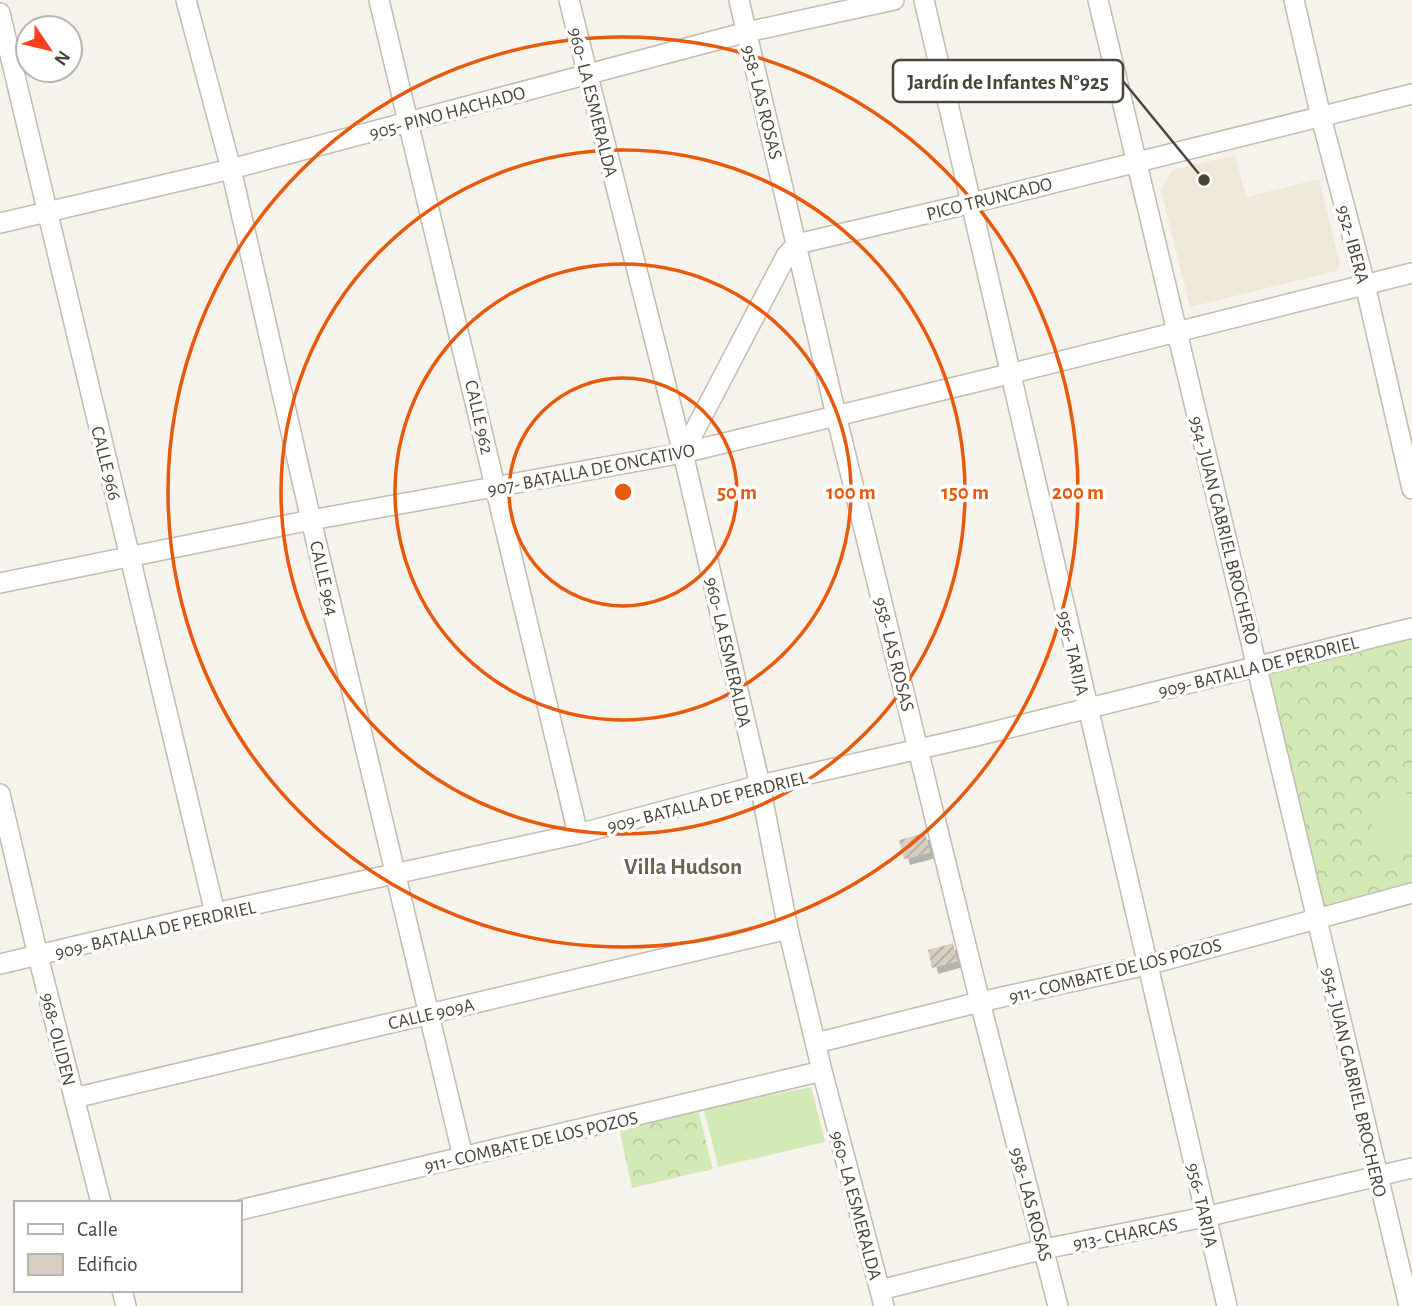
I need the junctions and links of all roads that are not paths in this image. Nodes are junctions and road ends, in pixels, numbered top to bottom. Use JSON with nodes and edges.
{"nodes":[{"id":1,"x":186,"y":0,"type":"edge"},
{"id":2,"x":379,"y":0,"type":"edge"},
{"id":3,"x":569,"y":0,"type":"edge"},
{"id":4,"x":739,"y":0,"type":"edge"},
{"id":5,"x":894,"y":0,"type":"edge"},
{"id":6,"x":924,"y":0,"type":"edge"},
{"id":7,"x":1098,"y":0,"type":"edge"},
{"id":8,"x":1294,"y":0,"type":"edge"},
{"id":9,"x":0,"y":13,"type":"edge"},
{"id":10,"x":747,"y":32,"type":"junction"},
{"id":11,"x":586,"y":74,"type":"junction"},
{"id":12,"x":1412,"y":94,"type":"edge"},
{"id":13,"x":1321,"y":117,"type":"junction"},
{"id":14,"x":410,"y":122,"type":"junction"},
{"id":15,"x":1136,"y":162,"type":"junction"},
{"id":16,"x":231,"y":169,"type":"junction"},
{"id":17,"x":972,"y":203,"type":"junction"},
{"id":18,"x":46,"y":213,"type":"junction"},
{"id":19,"x":0,"y":223,"type":"edge"},
{"id":20,"x":797,"y":244,"type":"junction"},
{"id":21,"x":1412,"y":273,"type":"edge"},
{"id":22,"x":1365,"y":284,"type":"junction"},
{"id":23,"x":1176,"y":331,"type":"junction"},
{"id":24,"x":1009,"y":374,"type":"junction"},
{"id":25,"x":836,"y":415,"type":"junction"},
{"id":26,"x":683,"y":453,"type":"junction"},
{"id":27,"x":496,"y":487,"type":"junction"},
{"id":28,"x":1412,"y":489,"type":"edge"},
{"id":29,"x":312,"y":520,"type":"junction"},
{"id":30,"x":130,"y":556,"type":"junction"},
{"id":31,"x":0,"y":583,"type":"edge"},
{"id":32,"x":1412,"y":628,"type":"edge"},
{"id":33,"x":1258,"y":666,"type":"junction"},
{"id":34,"x":1087,"y":708,"type":"junction"},
{"id":35,"x":918,"y":750,"type":"junction"},
{"id":36,"x":760,"y":785,"type":"junction"},
{"id":37,"x":0,"y":794,"type":"edge"},
{"id":38,"x":579,"y":834,"type":"junction"},
{"id":39,"x":396,"y":874,"type":"junction"},
{"id":40,"x":1412,"y":893,"type":"edge"},
{"id":41,"x":215,"y":913,"type":"junction"},
{"id":42,"x":1316,"y":918,"type":"junction"},
{"id":43,"x":788,"y":929,"type":"junction"},
{"id":44,"x":38,"y":957,"type":"junction"},
{"id":45,"x":0,"y":964,"type":"edge"},
{"id":46,"x":1147,"y":965,"type":"junction"},
{"id":47,"x":979,"y":1002,"type":"junction"},
{"id":48,"x":429,"y":1013,"type":"junction"},
{"id":49,"x":816,"y":1042,"type":"junction"},
{"id":50,"x":822,"y":1071,"type":"junction"},
{"id":51,"x":74,"y":1098,"type":"junction"},
{"id":52,"x":463,"y":1157,"type":"junction"},
{"id":53,"x":1412,"y":1168,"type":"edge"},
{"id":54,"x":1377,"y":1176,"type":"junction"},
{"id":55,"x":100,"y":1201,"type":"edge"},
{"id":56,"x":242,"y":1210,"type":"edge"},
{"id":57,"x":1205,"y":1217,"type":"junction"},
{"id":58,"x":1044,"y":1249,"type":"junction"},
{"id":59,"x":882,"y":1298,"type":"edge"},
{"id":60,"x":1058,"y":1306,"type":"edge"},
{"id":61,"x":1227,"y":1306,"type":"edge"},
{"id":62,"x":1409,"y":1306,"type":"edge"}],
"edges":[{"from":1,"to":16,"type":"street","name":"CALLE 964"},
{"from":2,"to":14,"type":"street","name":"CALLE 962"},
{"from":3,"to":11,"type":"street","name":"960- LA ESMERALDA"},
{"from":4,"to":10,"type":"street","name":"958- LAS ROSAS"},
{"from":5,"to":10,"type":"street","name":"905- PINO HACHADO"},
{"from":6,"to":17,"type":"street","name":"956- TARIJA"},
{"from":7,"to":15,"type":"street","name":"954- JUAN GABRIEL BROCHERO"},
{"from":8,"to":13,"type":"street","name":"952- IBERA"},
{"from":9,"to":18,"type":"street","name":"CALLE 966"},
{"from":10,"to":11,"type":"street","name":"905- PINO HACHADO"},
{"from":10,"to":20,"type":"street","name":"958- LAS ROSAS"},
{"from":11,"to":14,"type":"street","name":"905- PINO HACHADO"},
{"from":11,"to":26,"type":"street","name":"960- LA ESMERALDA"},
{"from":12,"to":13,"type":"street","name":"PICO TRUNCADO"},
{"from":13,"to":15,"type":"street","name":"PICO TRUNCADO"},
{"from":13,"to":22,"type":"street","name":"952- IBERA"},
{"from":14,"to":16,"type":"street","name":"905- PINO HACHADO"},
{"from":14,"to":27,"type":"street","name":"CALLE 962"},
{"from":15,"to":17,"type":"street","name":"PICO TRUNCADO"},
{"from":15,"to":23,"type":"street","name":"954- JUAN GABRIEL BROCHERO"},
{"from":16,"to":18,"type":"street","name":"905- PINO HACHADO"},
{"from":16,"to":29,"type":"street","name":"CALLE 964"},
{"from":17,"to":20,"type":"street","name":"PICO TRUNCADO"},
{"from":17,"to":24,"type":"street","name":"956- TARIJA"},
{"from":18,"to":19,"type":"street","name":"905- PINO HACHADO"},
{"from":18,"to":30,"type":"street","name":"CALLE 966"},
{"from":20,"to":25,"type":"street","name":"958- LAS ROSAS"},
{"from":20,"to":26,"type":"street"},
{"from":21,"to":22,"type":"street"},
{"from":22,"to":23,"type":"street","name":"907- BATALLA DE ONCATIVO"},
{"from":22,"to":28,"type":"street","name":"952- IBERA"},
{"from":23,"to":24,"type":"street","name":"907- BATALLA DE ONCATIVO"},
{"from":23,"to":33,"type":"street","name":"954- JUAN GABRIEL BROCHERO"},
{"from":24,"to":25,"type":"street","name":"907- BATALLA DE ONCATIVO"},
{"from":24,"to":34,"type":"street","name":"956- TARIJA"},
{"from":25,"to":26,"type":"street","name":"907- BATALLA DE ONCATIVO"},
{"from":25,"to":35,"type":"street","name":"958- LAS ROSAS"},
{"from":26,"to":27,"type":"street","name":"907- BATALLA DE ONCATIVO"},
{"from":26,"to":36,"type":"street","name":"960- LA ESMERALDA"},
{"from":27,"to":29,"type":"street","name":"907- BATALLA DE ONCATIVO"},
{"from":27,"to":38,"type":"street","name":"CALLE 962"},
{"from":29,"to":30,"type":"street","name":"907- BATALLA DE ONCATIVO"},
{"from":29,"to":39,"type":"street","name":"CALLE 964"},
{"from":30,"to":31,"type":"street","name":"907- BATALLA DE ONCATIVO"},
{"from":30,"to":41,"type":"street","name":"CALLE 966"},
{"from":32,"to":33,"type":"street","name":"909- BATALLA DE PERDRIEL"},
{"from":33,"to":34,"type":"street","name":"909- BATALLA DE PERDRIEL"},
{"from":33,"to":42,"type":"street","name":"954- JUAN GABRIEL BROCHERO"},
{"from":34,"to":35,"type":"street","name":"909- BATALLA DE PERDRIEL"},
{"from":34,"to":46,"type":"street","name":"956- TARIJA"},
{"from":35,"to":36,"type":"street","name":"909- BATALLA DE PERDRIEL"},
{"from":35,"to":47,"type":"street","name":"958- LAS ROSAS"},
{"from":36,"to":38,"type":"street","name":"909- BATALLA DE PERDRIEL"},
{"from":36,"to":43,"type":"street","name":"960- LA ESMERALDA"},
{"from":37,"to":44,"type":"street","name":"968- OLIDEN"},
{"from":38,"to":39,"type":"street","name":"909- BATALLA DE PERDRIEL"},
{"from":39,"to":41,"type":"street","name":"909- BATALLA DE PERDRIEL"},
{"from":39,"to":48,"type":"street","name":"CALLE 964"},
{"from":40,"to":42,"type":"street","name":"911- COMBATE DE LOS POZOS"},
{"from":41,"to":44,"type":"street","name":"909- BATALLA DE PERDRIEL"},
{"from":42,"to":46,"type":"street","name":"911- COMBATE DE LOS POZOS"},
{"from":42,"to":54,"type":"street","name":"954- JUAN GABRIEL BROCHERO"},
{"from":43,"to":48,"type":"street","name":"CALLE 909A"},
{"from":43,"to":49,"type":"street","name":"960- LA ESMERALDA"},
{"from":44,"to":45,"type":"street","name":"909- BATALLA DE PERDRIEL"},
{"from":44,"to":51,"type":"street","name":"968- OLIDEN"},
{"from":46,"to":47,"type":"street","name":"911- COMBATE DE LOS POZOS"},
{"from":46,"to":57,"type":"street","name":"956- TARIJA"},
{"from":47,"to":49,"type":"street","name":"911- COMBATE DE LOS POZOS"},
{"from":47,"to":58,"type":"street","name":"958- LAS ROSAS"},
{"from":48,"to":51,"type":"street","name":"CALLE 909A"},
{"from":48,"to":52,"type":"street","name":"CALLE 964"},
{"from":49,"to":50,"type":"street","name":"960- LA ESMERALDA"},
{"from":50,"to":52,"type":"street","name":"911- COMBATE DE LOS POZOS"},
{"from":50,"to":59,"type":"street","name":"960- LA ESMERALDA"},
{"from":51,"to":55,"type":"street","name":"968- OLIDEN"},
{"from":52,"to":56,"type":"street","name":"911- COMBATE DE LOS POZOS"},
{"from":53,"to":54,"type":"street","name":"913- CHARCAS"},
{"from":54,"to":57,"type":"street","name":"913- CHARCAS"},
{"from":54,"to":62,"type":"street","name":"954- JUAN GABRIEL BROCHERO"},
{"from":57,"to":58,"type":"street","name":"913- CHARCAS"},
{"from":57,"to":61,"type":"street","name":"956- TARIJA"},
{"from":58,"to":59,"type":"street","name":"913- CHARCAS"},
{"from":58,"to":60,"type":"street","name":"958- LAS ROSAS"}]}
